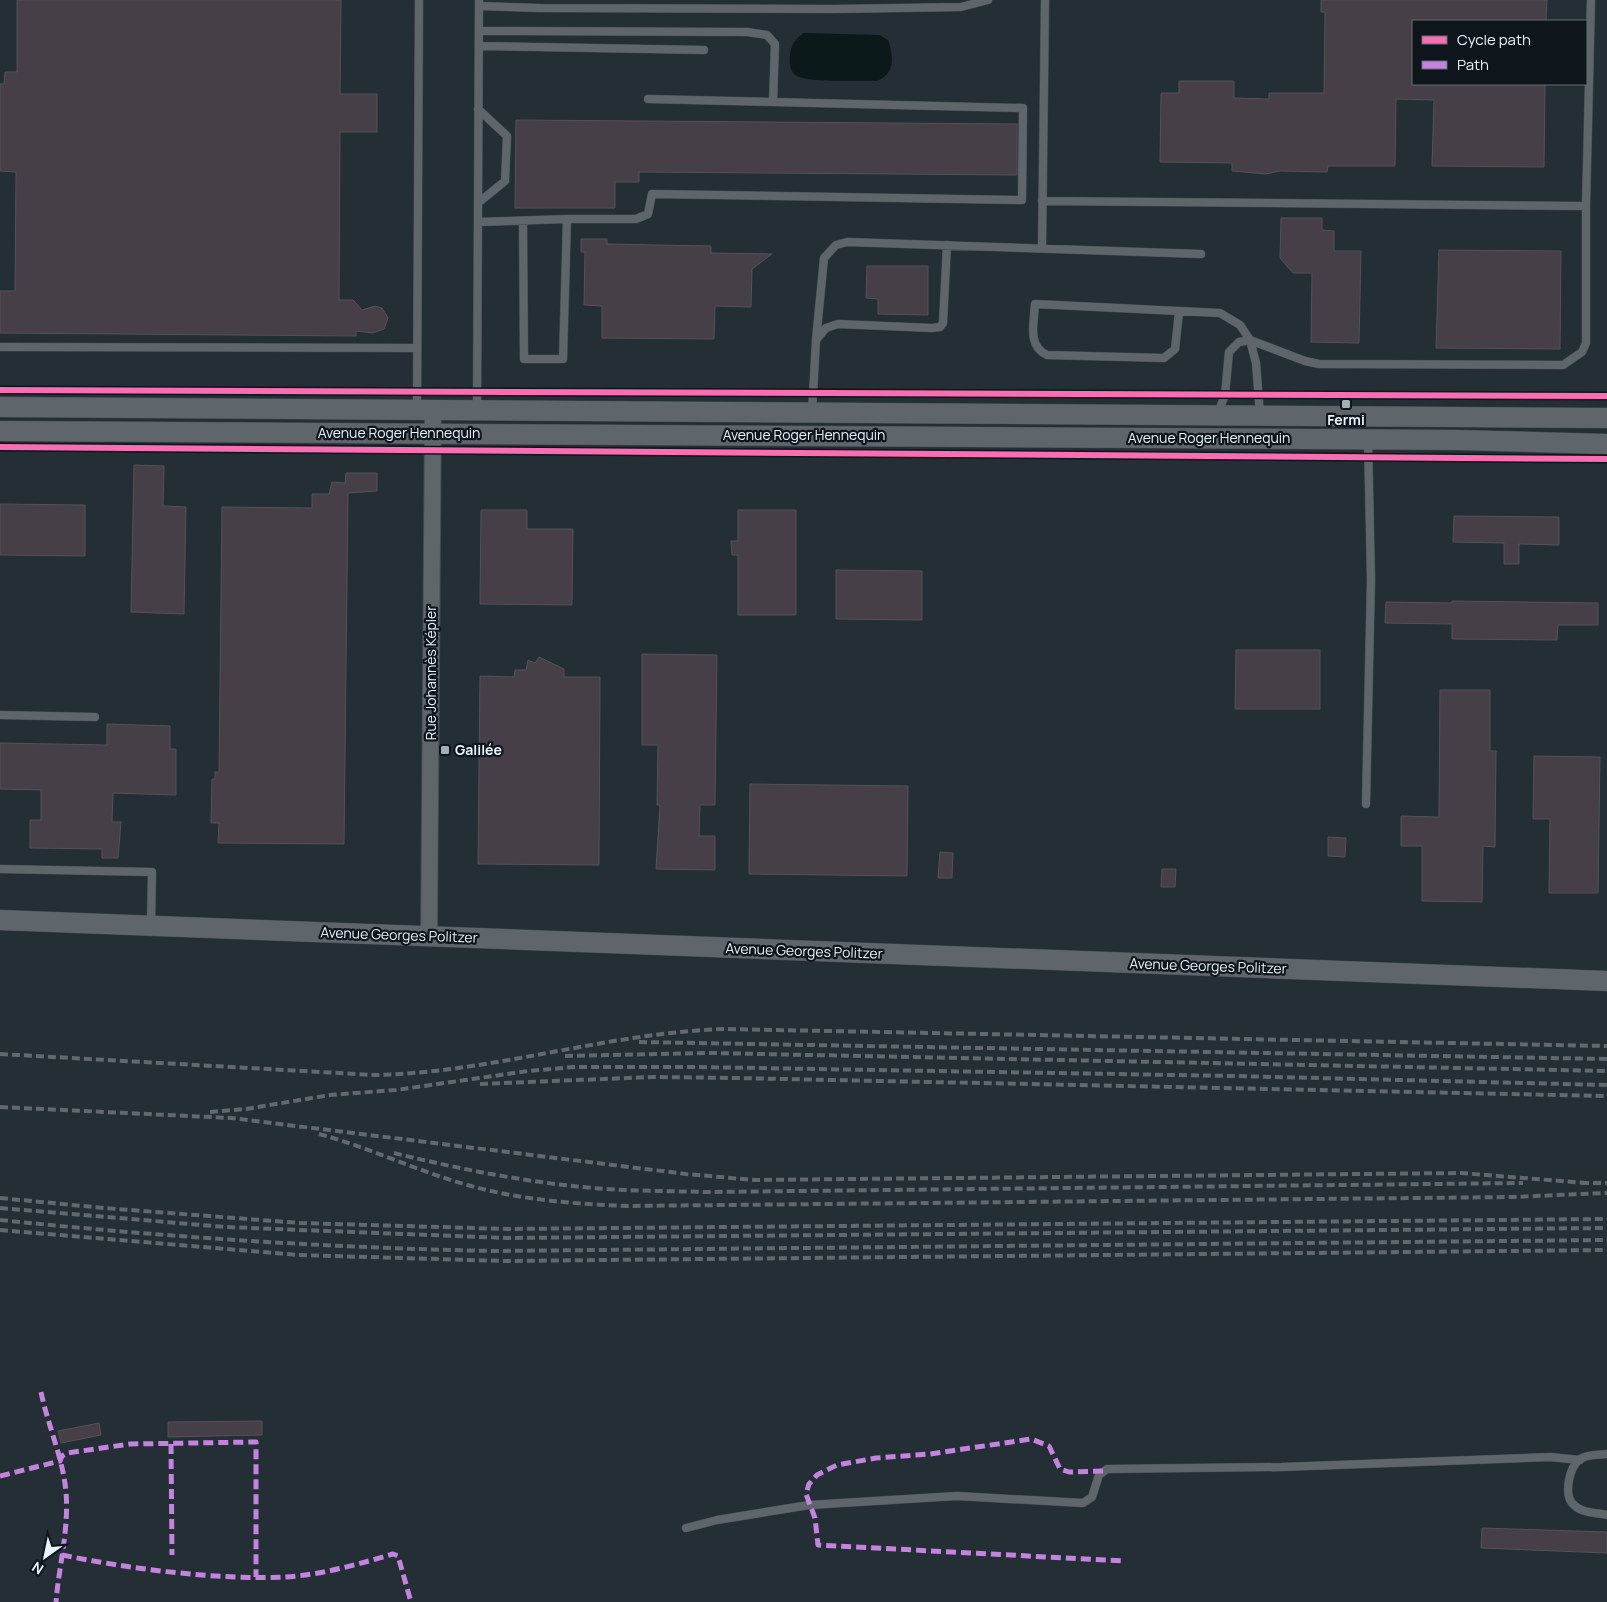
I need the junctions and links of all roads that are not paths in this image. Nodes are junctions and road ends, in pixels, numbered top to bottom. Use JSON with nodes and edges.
{"nodes":[{"id":1,"x":419,"y":0,"type":"edge"},
{"id":2,"x":1045,"y":0,"type":"edge"},
{"id":3,"x":1591,"y":0,"type":"edge"},
{"id":4,"x":983,"y":1,"type":"edge"},
{"id":5,"x":479,"y":3,"type":"edge"},
{"id":6,"x":948,"y":3,"type":"edge"},
{"id":7,"x":479,"y":30,"type":"junction"},
{"id":8,"x":479,"y":46,"type":"junction"},
{"id":9,"x":704,"y":50,"type":"dead end"},
{"id":10,"x":648,"y":99,"type":"dead end"},
{"id":11,"x":773,"y":102,"type":"junction"},
{"id":12,"x":478,"y":109,"type":"junction"},
{"id":13,"x":1042,"y":201,"type":"junction"},
{"id":14,"x":478,"y":203,"type":"junction"},
{"id":15,"x":1586,"y":206,"type":"junction"},
{"id":16,"x":567,"y":219,"type":"junction"},
{"id":17,"x":523,"y":221,"type":"junction"},
{"id":18,"x":478,"y":222,"type":"junction"},
{"id":19,"x":947,"y":245,"type":"junction"},
{"id":20,"x":1042,"y":248,"type":"junction"},
{"id":21,"x":1201,"y":254,"type":"dead end"},
{"id":22,"x":1179,"y":312,"type":"junction"},
{"id":23,"x":816,"y":340,"type":"junction"},
{"id":24,"x":1250,"y":340,"type":"junction"},
{"id":25,"x":0,"y":347,"type":"edge"},
{"id":26,"x":417,"y":348,"type":"junction"},
{"id":27,"x":0,"y":407,"type":"edge"},
{"id":28,"x":425,"y":409,"type":"junction"},
{"id":29,"x":477,"y":409,"type":"junction"},
{"id":30,"x":812,"y":412,"type":"junction"},
{"id":31,"x":1217,"y":415,"type":"junction"},
{"id":32,"x":1260,"y":415,"type":"junction"},
{"id":33,"x":1607,"y":418,"type":"edge"},
{"id":34,"x":0,"y":430,"type":"edge"},
{"id":35,"x":432,"y":434,"type":"junction"},
{"id":36,"x":1368,"y":439,"type":"junction"},
{"id":37,"x":1607,"y":444,"type":"edge"},
{"id":38,"x":0,"y":715,"type":"edge"},
{"id":39,"x":95,"y":717,"type":"dead end"},
{"id":40,"x":1366,"y":804,"type":"dead end"},
{"id":41,"x":0,"y":869,"type":"edge"},
{"id":42,"x":0,"y":920,"type":"edge"},
{"id":43,"x":151,"y":926,"type":"junction"},
{"id":44,"x":429,"y":936,"type":"junction"},
{"id":45,"x":1607,"y":982,"type":"edge"},
{"id":46,"x":1607,"y":1454,"type":"edge"},
{"id":47,"x":1580,"y":1460,"type":"junction"},
{"id":48,"x":1607,"y":1515,"type":"edge"},
{"id":49,"x":686,"y":1528,"type":"dead end"}],
"edges":[{"from":1,"to":26,"type":"lane"},
{"from":2,"to":13,"type":"lane"},
{"from":3,"to":15,"type":"lane"},
{"from":4,"to":6,"type":"lane"},
{"from":5,"to":6,"type":"lane"},
{"from":5,"to":7,"type":"lane"},
{"from":7,"to":8,"type":"lane"},
{"from":7,"to":11,"type":"lane"},
{"from":8,"to":9,"type":"lane"},
{"from":8,"to":12,"type":"lane"},
{"from":10,"to":11,"type":"lane"},
{"from":11,"to":16,"type":"lane"},
{"from":12,"to":14,"type":"lane"},
{"from":12,"to":14,"type":"lane"},
{"from":13,"to":15,"type":"lane"},
{"from":13,"to":20,"type":"lane"},
{"from":14,"to":18,"type":"lane"},
{"from":15,"to":24,"type":"lane"},
{"from":16,"to":17,"type":"lane"},
{"from":16,"to":17,"type":"lane"},
{"from":17,"to":18,"type":"lane"},
{"from":18,"to":29,"type":"lane"},
{"from":19,"to":20,"type":"lane"},
{"from":19,"to":23,"type":"lane"},
{"from":19,"to":23,"type":"lane"},
{"from":20,"to":21,"type":"lane"},
{"from":22,"to":22,"type":"lane"},
{"from":22,"to":24,"type":"lane"},
{"from":23,"to":30,"type":"lane"},
{"from":24,"to":31,"type":"lane"},
{"from":24,"to":32,"type":"lane"},
{"from":25,"to":26,"type":"lane"},
{"from":26,"to":28,"type":"lane"},
{"from":27,"to":28,"type":"street","name":"Avenue Roger Hennequin"},
{"from":28,"to":29,"type":"street","name":"Avenue Roger Hennequin"},
{"from":28,"to":35,"type":"street","name":"Rue Johannès Képler"},
{"from":29,"to":30,"type":"street","name":"Avenue Roger Hennequin"},
{"from":30,"to":31,"type":"street","name":"Avenue Roger Hennequin"},
{"from":31,"to":32,"type":"street","name":"Avenue Roger Hennequin"},
{"from":32,"to":33,"type":"street","name":"Avenue Roger Hennequin"},
{"from":34,"to":35,"type":"street","name":"Avenue Roger Hennequin"},
{"from":35,"to":36,"type":"street","name":"Avenue Roger Hennequin"},
{"from":35,"to":44,"type":"street","name":"Rue Johannès Képler"},
{"from":36,"to":37,"type":"street","name":"Avenue Roger Hennequin"},
{"from":36,"to":40,"type":"lane"},
{"from":38,"to":39,"type":"lane"},
{"from":41,"to":43,"type":"lane"},
{"from":42,"to":43,"type":"street","name":"Avenue Georges Politzer"},
{"from":43,"to":44,"type":"street","name":"Avenue Georges Politzer"},
{"from":44,"to":45,"type":"street","name":"Avenue Georges Politzer"},
{"from":46,"to":47,"type":"lane"},
{"from":47,"to":48,"type":"lane"},
{"from":47,"to":49,"type":"lane"}]}
